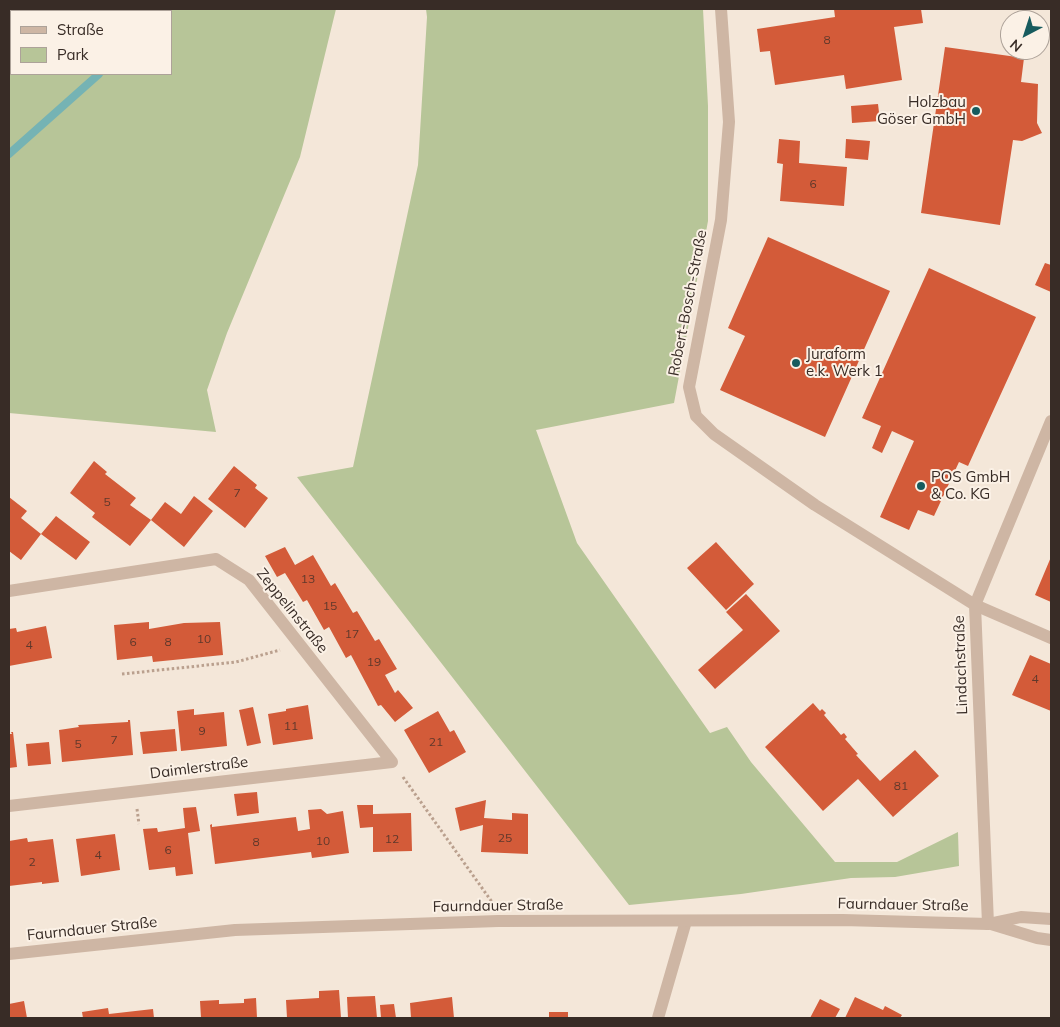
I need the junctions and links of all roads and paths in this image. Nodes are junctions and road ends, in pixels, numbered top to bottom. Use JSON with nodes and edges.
{"nodes":[{"id":1,"x":721,"y":9,"type":"edge"},
{"id":2,"x":1051,"y":421,"type":"edge"},
{"id":3,"x":9,"y":592,"type":"edge"},
{"id":4,"x":975,"y":605,"type":"junction"},
{"id":5,"x":1051,"y":638,"type":"edge"},
{"id":6,"x":300,"y":645,"type":"junction"},
{"id":7,"x":122,"y":674,"type":"dead end"},
{"id":8,"x":392,"y":762,"type":"junction"},
{"id":9,"x":9,"y":806,"type":"edge"},
{"id":10,"x":1051,"y":919,"type":"edge"},
{"id":11,"x":498,"y":921,"type":"junction"},
{"id":12,"x":686,"y":921,"type":"junction"},
{"id":13,"x":988,"y":924,"type":"junction"},
{"id":14,"x":1051,"y":940,"type":"edge"},
{"id":15,"x":9,"y":954,"type":"edge"},
{"id":16,"x":658,"y":1018,"type":"edge"}],
"edges":[{"from":1,"to":4,"type":"street","name":"Robert-Bosch-Straße"},
{"from":2,"to":4,"type":"street","name":"Lindachstraße"},
{"from":3,"to":6,"type":"street","name":"Zeppelinstraße"},
{"from":4,"to":5,"type":"street","name":"Robert-Bosch-Straße"},
{"from":4,"to":13,"type":"street","name":"Lindachstraße"},
{"from":6,"to":7,"type":"path"},
{"from":6,"to":8,"type":"street","name":"Zeppelinstraße"},
{"from":8,"to":9,"type":"street","name":"Daimlerstraße"},
{"from":8,"to":11,"type":"path"},
{"from":10,"to":13,"type":"street","name":"Faurndauer Straße"},
{"from":11,"to":12,"type":"street","name":"Faurndauer Straße"},
{"from":11,"to":15,"type":"street","name":"Faurndauer Straße"},
{"from":12,"to":13,"type":"street","name":"Faurndauer Straße"},
{"from":12,"to":16,"type":"street"},
{"from":13,"to":14,"type":"street","name":"Faurndauer Straße"}]}
